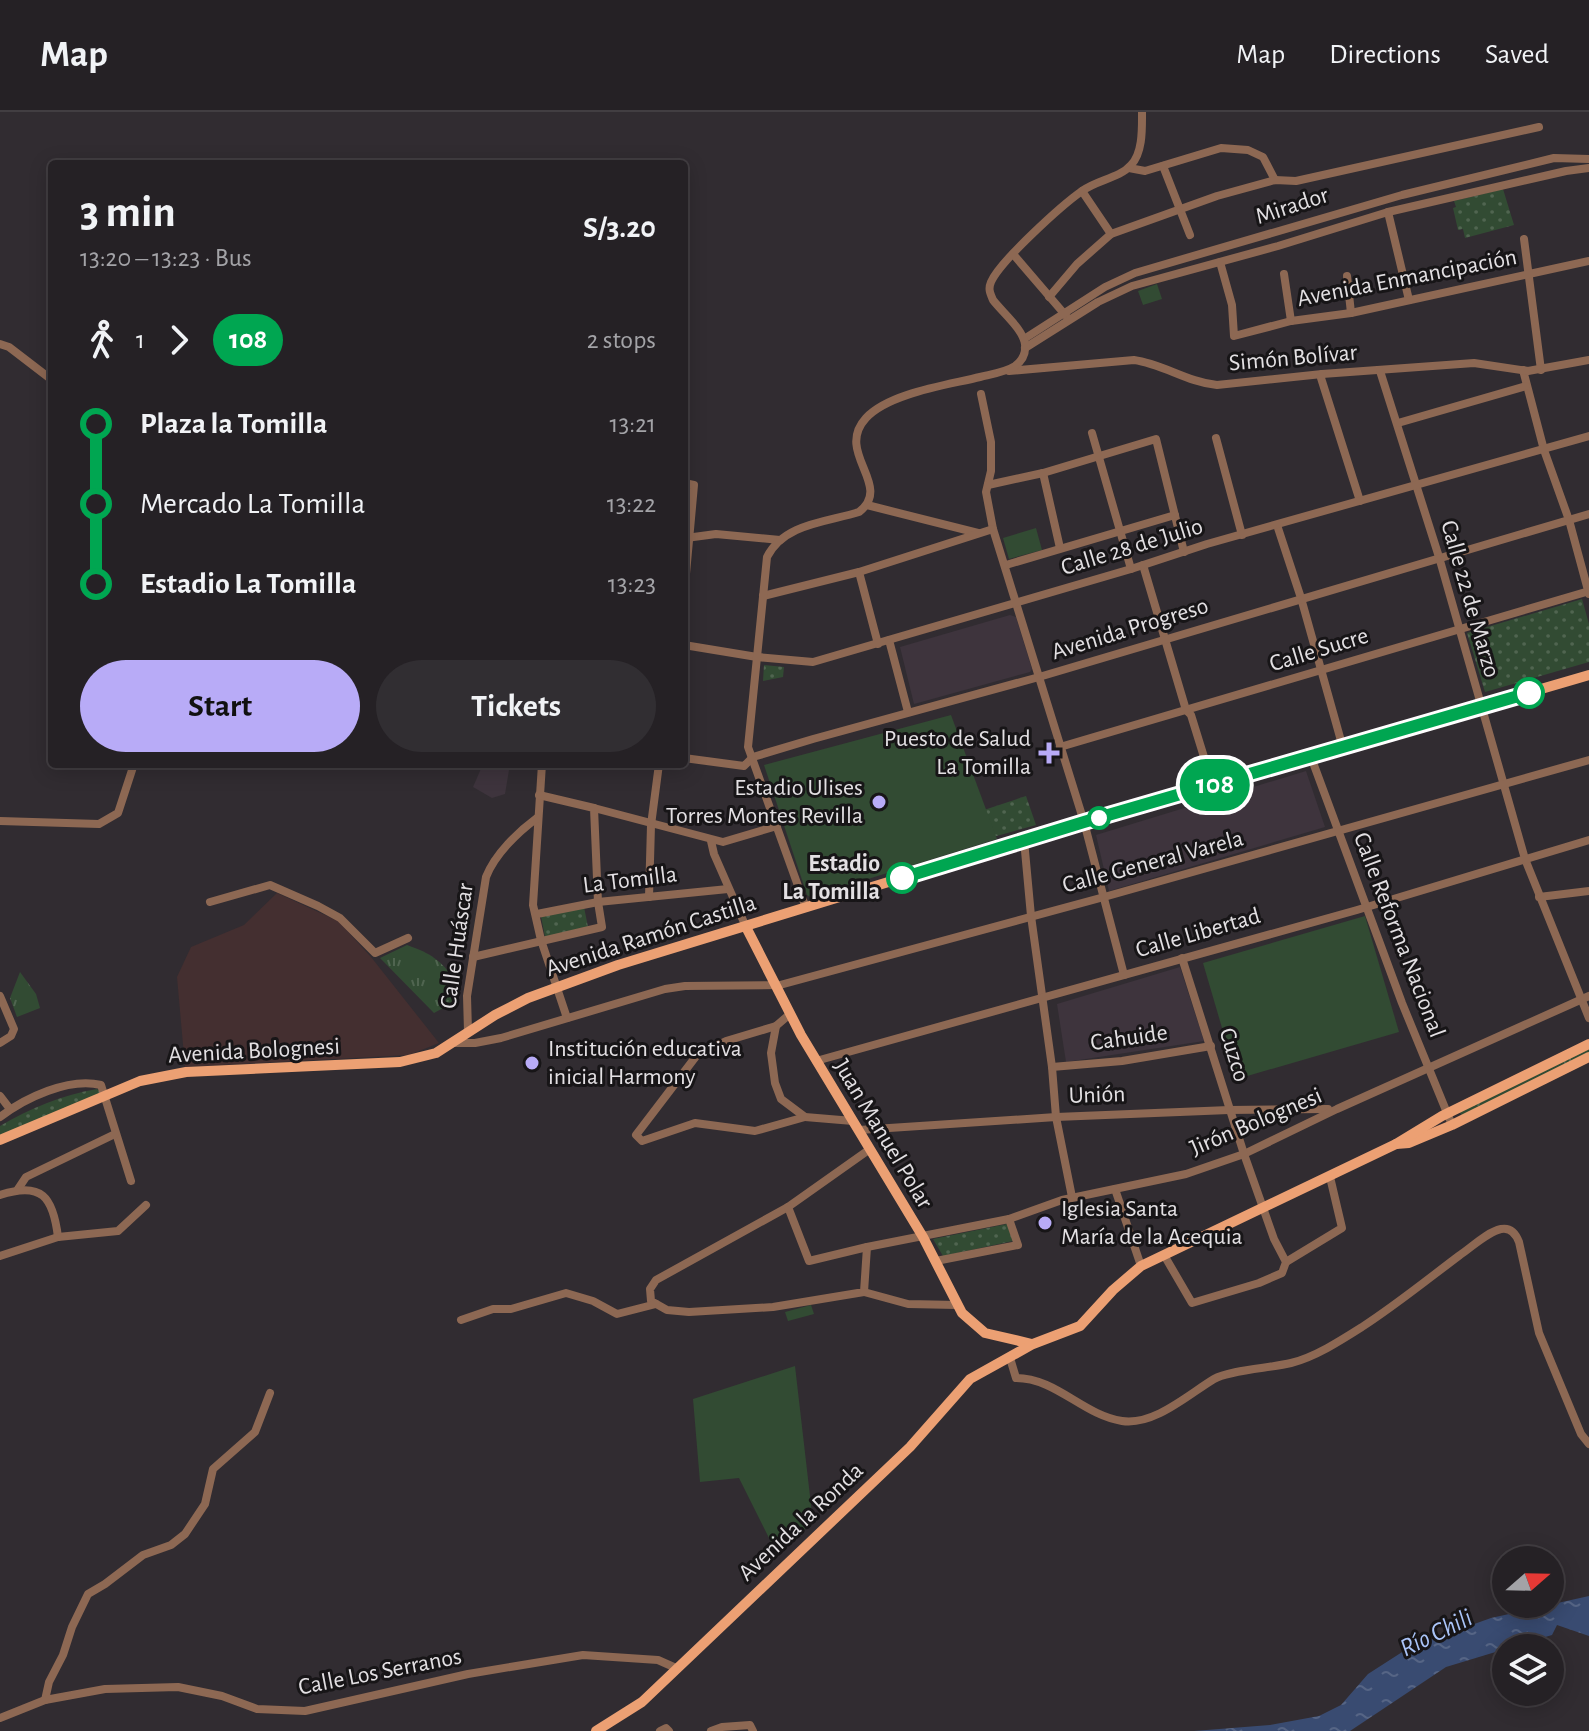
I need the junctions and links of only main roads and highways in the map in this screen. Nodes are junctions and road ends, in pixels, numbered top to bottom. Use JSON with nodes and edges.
{"nodes":[{"id":1,"x":1589,"y":675,"type":"edge"},
{"id":2,"x":746,"y":927,"type":"junction"},
{"id":3,"x":468,"y":1031,"type":"joint"},
{"id":4,"x":1589,"y":1044,"type":"edge"},
{"id":5,"x":1589,"y":1057,"type":"edge"},
{"id":6,"x":0,"y":1140,"type":"edge"},
{"id":7,"x":1396,"y":1144,"type":"junction"},
{"id":8,"x":1008,"y":1338,"type":"junction"},
{"id":9,"x":1033,"y":1344,"type":"junction"},
{"id":10,"x":1010,"y":1358,"type":"junction"},
{"id":11,"x":596,"y":1731,"type":"edge"}],
"edges":[{"from":1,"to":2,"type":"main road","name":"Avenida Ramón Castilla"},
{"from":2,"to":3,"type":"main road","name":"Avenida Ramón Castilla"},
{"from":2,"to":8,"type":"main road","name":"Juan Manuel Polar"},
{"from":3,"to":6,"type":"main road","name":"Avenida Bolognesi"},
{"from":4,"to":7,"type":"main road"},
{"from":5,"to":7,"type":"main road"},
{"from":7,"to":9,"type":"main road","name":"Avenida la Ronda"},
{"from":8,"to":9,"type":"main road","name":"Juan Manuel Polar"},
{"from":8,"to":10,"type":"main road"},
{"from":9,"to":10,"type":"main road","name":"Avenida la Ronda"},
{"from":10,"to":11,"type":"main road","name":"Avenida la Ronda"}]}
